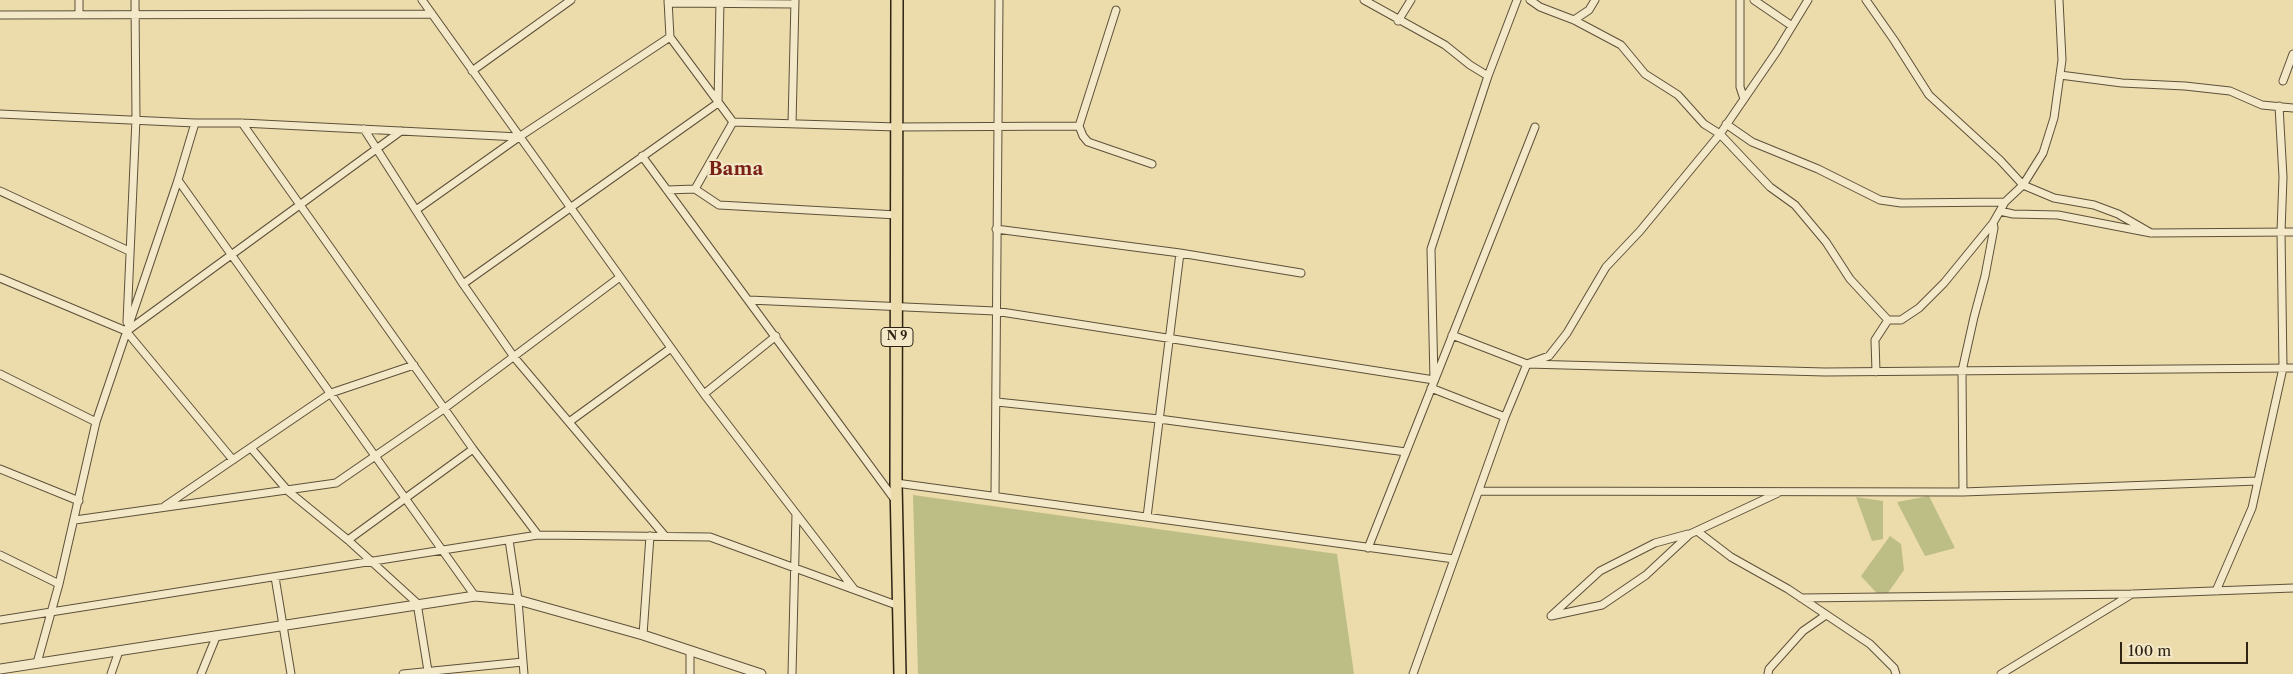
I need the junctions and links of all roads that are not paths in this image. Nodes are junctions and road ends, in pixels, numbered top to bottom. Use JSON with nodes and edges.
{"nodes":[{"id":1,"x":79,"y":0,"type":"edge"},
{"id":2,"x":135,"y":0,"type":"edge"},
{"id":3,"x":422,"y":0,"type":"edge"},
{"id":4,"x":571,"y":0,"type":"edge"},
{"id":5,"x":897,"y":0,"type":"edge"},
{"id":6,"x":999,"y":0,"type":"edge"},
{"id":7,"x":1364,"y":0,"type":"edge"},
{"id":8,"x":1411,"y":0,"type":"edge"},
{"id":9,"x":1517,"y":0,"type":"edge"},
{"id":10,"x":1530,"y":0,"type":"edge"},
{"id":11,"x":1595,"y":0,"type":"edge"},
{"id":12,"x":1740,"y":0,"type":"edge"},
{"id":13,"x":1754,"y":0,"type":"edge"},
{"id":14,"x":1808,"y":0,"type":"edge"},
{"id":15,"x":1866,"y":0,"type":"edge"},
{"id":16,"x":2059,"y":0,"type":"edge"},
{"id":17,"x":668,"y":2,"type":"edge"},
{"id":18,"x":720,"y":2,"type":"edge"},
{"id":19,"x":795,"y":2,"type":"edge"},
{"id":20,"x":1116,"y":10,"type":"dead end"},
{"id":21,"x":79,"y":14,"type":"junction"},
{"id":22,"x":432,"y":14,"type":"junction"},
{"id":23,"x":0,"y":15,"type":"edge"},
{"id":24,"x":135,"y":15,"type":"junction"},
{"id":25,"x":1574,"y":20,"type":"junction"},
{"id":26,"x":1398,"y":21,"type":"junction"},
{"id":27,"x":1792,"y":26,"type":"junction"},
{"id":28,"x":670,"y":37,"type":"junction"},
{"id":29,"x":2293,"y":54,"type":"edge"},
{"id":30,"x":472,"y":71,"type":"junction"},
{"id":31,"x":2060,"y":75,"type":"junction"},
{"id":32,"x":1488,"y":76,"type":"junction"},
{"id":33,"x":2283,"y":81,"type":"dead end"},
{"id":34,"x":1744,"y":99,"type":"junction"},
{"id":35,"x":718,"y":103,"type":"junction"},
{"id":36,"x":2279,"y":106,"type":"junction"},
{"id":37,"x":2293,"y":108,"type":"edge"},
{"id":38,"x":0,"y":114,"type":"edge"},
{"id":39,"x":136,"y":119,"type":"junction"},
{"id":40,"x":733,"y":122,"type":"junction"},
{"id":41,"x":195,"y":123,"type":"junction"},
{"id":42,"x":242,"y":123,"type":"junction"},
{"id":43,"x":792,"y":124,"type":"junction"},
{"id":44,"x":1726,"y":124,"type":"junction"},
{"id":45,"x":1079,"y":126,"type":"junction"},
{"id":46,"x":897,"y":127,"type":"junction"},
{"id":47,"x":997,"y":127,"type":"junction"},
{"id":48,"x":1534,"y":127,"type":"dead end"},
{"id":49,"x":364,"y":129,"type":"junction"},
{"id":50,"x":401,"y":131,"type":"junction"},
{"id":51,"x":1720,"y":134,"type":"junction"},
{"id":52,"x":519,"y":137,"type":"junction"},
{"id":53,"x":376,"y":148,"type":"junction"},
{"id":54,"x":642,"y":156,"type":"junction"},
{"id":55,"x":1152,"y":164,"type":"dead end"},
{"id":56,"x":178,"y":180,"type":"junction"},
{"id":57,"x":2023,"y":185,"type":"junction"},
{"id":58,"x":695,"y":189,"type":"junction"},
{"id":59,"x":667,"y":190,"type":"junction"},
{"id":60,"x":0,"y":191,"type":"edge"},
{"id":61,"x":2005,"y":202,"type":"junction"},
{"id":62,"x":300,"y":205,"type":"junction"},
{"id":63,"x":570,"y":208,"type":"junction"},
{"id":64,"x":416,"y":210,"type":"junction"},
{"id":65,"x":2000,"y":211,"type":"junction"},
{"id":66,"x":897,"y":215,"type":"junction"},
{"id":67,"x":1993,"y":223,"type":"junction"},
{"id":68,"x":996,"y":229,"type":"junction"},
{"id":69,"x":2281,"y":232,"type":"junction"},
{"id":70,"x":2293,"y":232,"type":"edge"},
{"id":71,"x":2151,"y":233,"type":"junction"},
{"id":72,"x":129,"y":251,"type":"junction"},
{"id":73,"x":1180,"y":253,"type":"junction"},
{"id":74,"x":232,"y":254,"type":"junction"},
{"id":75,"x":1301,"y":272,"type":"dead end"},
{"id":76,"x":0,"y":278,"type":"edge"},
{"id":77,"x":620,"y":278,"type":"junction"},
{"id":78,"x":463,"y":284,"type":"junction"},
{"id":79,"x":749,"y":300,"type":"junction"},
{"id":80,"x":898,"y":307,"type":"junction"},
{"id":81,"x":996,"y":312,"type":"junction"},
{"id":82,"x":1888,"y":320,"type":"junction"},
{"id":83,"x":126,"y":331,"type":"junction"},
{"id":84,"x":1452,"y":335,"type":"junction"},
{"id":85,"x":776,"y":336,"type":"junction"},
{"id":86,"x":1170,"y":339,"type":"junction"},
{"id":87,"x":671,"y":348,"type":"junction"},
{"id":88,"x":514,"y":357,"type":"junction"},
{"id":89,"x":1527,"y":364,"type":"junction"},
{"id":90,"x":414,"y":365,"type":"junction"},
{"id":91,"x":2283,"y":368,"type":"junction"},
{"id":92,"x":2293,"y":368,"type":"edge"},
{"id":93,"x":1962,"y":371,"type":"junction"},
{"id":94,"x":1876,"y":372,"type":"junction"},
{"id":95,"x":0,"y":374,"type":"edge"},
{"id":96,"x":1434,"y":380,"type":"junction"},
{"id":97,"x":1431,"y":388,"type":"junction"},
{"id":98,"x":331,"y":393,"type":"junction"},
{"id":99,"x":704,"y":394,"type":"junction"},
{"id":100,"x":997,"y":402,"type":"junction"},
{"id":101,"x":445,"y":408,"type":"junction"},
{"id":102,"x":1505,"y":417,"type":"junction"},
{"id":103,"x":1160,"y":419,"type":"junction"},
{"id":104,"x":96,"y":422,"type":"junction"},
{"id":105,"x":569,"y":422,"type":"junction"},
{"id":106,"x":251,"y":448,"type":"junction"},
{"id":107,"x":473,"y":449,"type":"junction"},
{"id":108,"x":1406,"y":452,"type":"junction"},
{"id":109,"x":377,"y":457,"type":"junction"},
{"id":110,"x":234,"y":460,"type":"junction"},
{"id":111,"x":0,"y":468,"type":"edge"},
{"id":112,"x":2258,"y":481,"type":"junction"},
{"id":113,"x":896,"y":483,"type":"junction"},
{"id":114,"x":288,"y":490,"type":"junction"},
{"id":115,"x":1479,"y":491,"type":"junction"},
{"id":116,"x":1781,"y":492,"type":"junction"},
{"id":117,"x":1962,"y":492,"type":"junction"},
{"id":118,"x":406,"y":496,"type":"junction"},
{"id":119,"x":995,"y":496,"type":"junction"},
{"id":120,"x":79,"y":502,"type":"junction"},
{"id":121,"x":897,"y":502,"type":"junction"},
{"id":122,"x":162,"y":508,"type":"junction"},
{"id":123,"x":796,"y":514,"type":"junction"},
{"id":124,"x":1147,"y":517,"type":"junction"},
{"id":125,"x":75,"y":520,"type":"junction"},
{"id":126,"x":1693,"y":532,"type":"junction"},
{"id":127,"x":538,"y":536,"type":"junction"},
{"id":128,"x":650,"y":536,"type":"junction"},
{"id":129,"x":665,"y":536,"type":"junction"},
{"id":130,"x":348,"y":540,"type":"junction"},
{"id":131,"x":509,"y":540,"type":"junction"},
{"id":132,"x":1368,"y":548,"type":"junction"},
{"id":133,"x":443,"y":550,"type":"junction"},
{"id":134,"x":0,"y":555,"type":"edge"},
{"id":135,"x":1454,"y":559,"type":"junction"},
{"id":136,"x":372,"y":562,"type":"junction"},
{"id":137,"x":796,"y":568,"type":"junction"},
{"id":138,"x":275,"y":577,"type":"junction"},
{"id":139,"x":59,"y":584,"type":"junction"},
{"id":140,"x":2293,"y":588,"type":"edge"},
{"id":141,"x":855,"y":590,"type":"junction"},
{"id":142,"x":2216,"y":591,"type":"junction"},
{"id":143,"x":2132,"y":594,"type":"junction"},
{"id":144,"x":476,"y":596,"type":"junction"},
{"id":145,"x":1802,"y":598,"type":"junction"},
{"id":146,"x":518,"y":600,"type":"junction"},
{"id":147,"x":417,"y":603,"type":"junction"},
{"id":148,"x":899,"y":606,"type":"junction"},
{"id":149,"x":52,"y":612,"type":"junction"},
{"id":150,"x":1826,"y":615,"type":"junction"},
{"id":151,"x":0,"y":620,"type":"edge"},
{"id":152,"x":283,"y":624,"type":"junction"},
{"id":153,"x":643,"y":636,"type":"junction"},
{"id":154,"x":216,"y":637,"type":"junction"},
{"id":155,"x":119,"y":651,"type":"junction"},
{"id":156,"x":690,"y":651,"type":"junction"},
{"id":157,"x":523,"y":662,"type":"junction"},
{"id":158,"x":37,"y":663,"type":"junction"},
{"id":159,"x":0,"y":669,"type":"edge"},
{"id":160,"x":428,"y":672,"type":"junction"},
{"id":161,"x":1768,"y":672,"type":"edge"},
{"id":162,"x":111,"y":674,"type":"edge"},
{"id":163,"x":201,"y":674,"type":"edge"},
{"id":164,"x":291,"y":674,"type":"edge"},
{"id":165,"x":403,"y":674,"type":"edge"},
{"id":166,"x":524,"y":674,"type":"edge"},
{"id":167,"x":690,"y":674,"type":"edge"},
{"id":168,"x":761,"y":674,"type":"edge"},
{"id":169,"x":792,"y":674,"type":"edge"},
{"id":170,"x":900,"y":674,"type":"edge"},
{"id":171,"x":1413,"y":674,"type":"edge"},
{"id":172,"x":1760,"y":674,"type":"edge"},
{"id":173,"x":1896,"y":674,"type":"edge"},
{"id":174,"x":2001,"y":674,"type":"edge"}],
"edges":[{"from":1,"to":21,"type":"street"},
{"from":2,"to":24,"type":"street"},
{"from":3,"to":22,"type":"street"},
{"from":4,"to":30,"type":"street"},
{"from":5,"to":46,"type":"main road","number":"N 9"},
{"from":6,"to":47,"type":"street"},
{"from":7,"to":26,"type":"street"},
{"from":8,"to":26,"type":"street"},
{"from":9,"to":32,"type":"street"},
{"from":10,"to":25,"type":"street"},
{"from":11,"to":25,"type":"street"},
{"from":12,"to":34,"type":"street"},
{"from":13,"to":27,"type":"street"},
{"from":14,"to":27,"type":"street"},
{"from":15,"to":57,"type":"street"},
{"from":16,"to":31,"type":"street"},
{"from":17,"to":18,"type":"street"},
{"from":17,"to":28,"type":"street"},
{"from":18,"to":19,"type":"street"},
{"from":18,"to":35,"type":"street"},
{"from":19,"to":43,"type":"street"},
{"from":20,"to":45,"type":"street"},
{"from":21,"to":23,"type":"street"},
{"from":21,"to":24,"type":"street"},
{"from":22,"to":24,"type":"street"},
{"from":22,"to":30,"type":"street"},
{"from":24,"to":39,"type":"street"},
{"from":25,"to":51,"type":"street"},
{"from":26,"to":32,"type":"street"},
{"from":27,"to":34,"type":"street"},
{"from":28,"to":35,"type":"street"},
{"from":28,"to":52,"type":"street"},
{"from":29,"to":33,"type":"street"},
{"from":30,"to":52,"type":"street"},
{"from":31,"to":36,"type":"street"},
{"from":31,"to":57,"type":"street"},
{"from":32,"to":96,"type":"street"},
{"from":34,"to":44,"type":"street"},
{"from":35,"to":40,"type":"street"},
{"from":35,"to":54,"type":"street"},
{"from":36,"to":37,"type":"street"},
{"from":36,"to":69,"type":"street"},
{"from":38,"to":39,"type":"street"},
{"from":39,"to":41,"type":"street"},
{"from":39,"to":72,"type":"street"},
{"from":40,"to":43,"type":"street"},
{"from":40,"to":58,"type":"street"},
{"from":41,"to":42,"type":"street"},
{"from":41,"to":56,"type":"street"},
{"from":42,"to":49,"type":"street"},
{"from":42,"to":62,"type":"street"},
{"from":43,"to":46,"type":"street"},
{"from":44,"to":51,"type":"street"},
{"from":44,"to":61,"type":"street"},
{"from":45,"to":47,"type":"street"},
{"from":45,"to":55,"type":"street"},
{"from":46,"to":47,"type":"street"},
{"from":46,"to":66,"type":"main road","number":"N 9"},
{"from":47,"to":68,"type":"street"},
{"from":48,"to":84,"type":"street"},
{"from":49,"to":50,"type":"street"},
{"from":49,"to":53,"type":"street"},
{"from":50,"to":52,"type":"street"},
{"from":50,"to":53,"type":"street"},
{"from":51,"to":82,"type":"street"},
{"from":51,"to":89,"type":"street"},
{"from":52,"to":63,"type":"street"},
{"from":52,"to":64,"type":"street"},
{"from":53,"to":62,"type":"street"},
{"from":53,"to":64,"type":"street"},
{"from":54,"to":59,"type":"street"},
{"from":54,"to":63,"type":"street"},
{"from":56,"to":74,"type":"street"},
{"from":56,"to":83,"type":"street"},
{"from":57,"to":61,"type":"street"},
{"from":57,"to":71,"type":"street"},
{"from":58,"to":59,"type":"street"},
{"from":58,"to":66,"type":"street"},
{"from":59,"to":79,"type":"street"},
{"from":60,"to":72,"type":"street"},
{"from":61,"to":65,"type":"street"},
{"from":62,"to":74,"type":"street"},
{"from":62,"to":90,"type":"street"},
{"from":63,"to":77,"type":"street"},
{"from":63,"to":78,"type":"street"},
{"from":64,"to":78,"type":"street"},
{"from":65,"to":67,"type":"street"},
{"from":65,"to":71,"type":"street"},
{"from":66,"to":80,"type":"main road","number":"N 9"},
{"from":67,"to":82,"type":"street"},
{"from":67,"to":93,"type":"street"},
{"from":68,"to":73,"type":"street"},
{"from":68,"to":81,"type":"street"},
{"from":69,"to":70,"type":"street"},
{"from":69,"to":71,"type":"street"},
{"from":69,"to":91,"type":"street"},
{"from":72,"to":83,"type":"street"},
{"from":73,"to":75,"type":"street"},
{"from":73,"to":86,"type":"street"},
{"from":74,"to":83,"type":"street"},
{"from":74,"to":98,"type":"street"},
{"from":76,"to":83,"type":"street"},
{"from":77,"to":87,"type":"street"},
{"from":77,"to":88,"type":"street"},
{"from":78,"to":88,"type":"street"},
{"from":79,"to":80,"type":"street"},
{"from":79,"to":85,"type":"street"},
{"from":80,"to":81,"type":"street"},
{"from":80,"to":113,"type":"main road","number":"N 9"},
{"from":81,"to":86,"type":"street"},
{"from":81,"to":100,"type":"street"},
{"from":82,"to":94,"type":"street"},
{"from":83,"to":104,"type":"street"},
{"from":83,"to":110,"type":"street"},
{"from":84,"to":89,"type":"street"},
{"from":84,"to":96,"type":"street"},
{"from":85,"to":99,"type":"street"},
{"from":85,"to":121,"type":"street"},
{"from":86,"to":96,"type":"street"},
{"from":86,"to":103,"type":"street"},
{"from":87,"to":99,"type":"street"},
{"from":87,"to":105,"type":"street"},
{"from":88,"to":101,"type":"street"},
{"from":88,"to":105,"type":"street"},
{"from":89,"to":94,"type":"street"},
{"from":89,"to":102,"type":"street"},
{"from":90,"to":98,"type":"street"},
{"from":90,"to":101,"type":"street"},
{"from":91,"to":92,"type":"street"},
{"from":91,"to":93,"type":"street"},
{"from":91,"to":112,"type":"street"},
{"from":93,"to":94,"type":"street"},
{"from":93,"to":117,"type":"street"},
{"from":95,"to":104,"type":"street"},
{"from":96,"to":97,"type":"street"},
{"from":97,"to":102,"type":"street"},
{"from":97,"to":108,"type":"street"},
{"from":98,"to":106,"type":"street"},
{"from":98,"to":109,"type":"street"},
{"from":99,"to":123,"type":"street"},
{"from":100,"to":103,"type":"street"},
{"from":100,"to":119,"type":"street"},
{"from":101,"to":107,"type":"street"},
{"from":101,"to":109,"type":"street"},
{"from":102,"to":115,"type":"street"},
{"from":103,"to":108,"type":"street"},
{"from":103,"to":124,"type":"street"},
{"from":104,"to":120,"type":"street"},
{"from":105,"to":129,"type":"street"},
{"from":106,"to":110,"type":"street"},
{"from":106,"to":114,"type":"street"},
{"from":107,"to":118,"type":"street"},
{"from":107,"to":127,"type":"street"},
{"from":108,"to":132,"type":"street"},
{"from":109,"to":114,"type":"street"},
{"from":109,"to":118,"type":"street"},
{"from":110,"to":122,"type":"street"},
{"from":111,"to":120,"type":"street"},
{"from":112,"to":117,"type":"street"},
{"from":112,"to":142,"type":"street"},
{"from":113,"to":119,"type":"street"},
{"from":113,"to":121,"type":"main road","number":"N 9"},
{"from":114,"to":122,"type":"street"},
{"from":114,"to":130,"type":"street"},
{"from":115,"to":116,"type":"street"},
{"from":115,"to":135,"type":"street"},
{"from":116,"to":117,"type":"street"},
{"from":116,"to":126,"type":"street"},
{"from":118,"to":130,"type":"street"},
{"from":118,"to":133,"type":"street"},
{"from":119,"to":124,"type":"street"},
{"from":120,"to":125,"type":"street"},
{"from":121,"to":148,"type":"main road","number":"N 9"},
{"from":122,"to":125,"type":"street"},
{"from":123,"to":137,"type":"street"},
{"from":123,"to":141,"type":"street"},
{"from":124,"to":132,"type":"street"},
{"from":125,"to":139,"type":"street"},
{"from":126,"to":126,"type":"street"},
{"from":126,"to":145,"type":"street"},
{"from":127,"to":128,"type":"street"},
{"from":127,"to":131,"type":"street"},
{"from":128,"to":129,"type":"street"},
{"from":128,"to":153,"type":"street"},
{"from":129,"to":137,"type":"street"},
{"from":130,"to":136,"type":"street"},
{"from":131,"to":133,"type":"street"},
{"from":131,"to":146,"type":"street"},
{"from":132,"to":135,"type":"street"},
{"from":133,"to":136,"type":"street"},
{"from":133,"to":144,"type":"street"},
{"from":134,"to":139,"type":"street"},
{"from":135,"to":171,"type":"street"},
{"from":136,"to":138,"type":"street"},
{"from":136,"to":147,"type":"street"},
{"from":137,"to":141,"type":"street"},
{"from":137,"to":169,"type":"street"},
{"from":138,"to":149,"type":"street"},
{"from":138,"to":152,"type":"street"},
{"from":139,"to":149,"type":"street"},
{"from":140,"to":142,"type":"street"},
{"from":141,"to":148,"type":"street"},
{"from":142,"to":143,"type":"street"},
{"from":143,"to":145,"type":"street"},
{"from":143,"to":174,"type":"street"},
{"from":144,"to":146,"type":"street"},
{"from":144,"to":147,"type":"street"},
{"from":145,"to":150,"type":"street"},
{"from":146,"to":153,"type":"street"},
{"from":146,"to":157,"type":"street"},
{"from":147,"to":152,"type":"street"},
{"from":147,"to":160,"type":"street"},
{"from":148,"to":170,"type":"main road","number":"N 9"},
{"from":149,"to":151,"type":"street"},
{"from":149,"to":158,"type":"street"},
{"from":150,"to":161,"type":"street"},
{"from":150,"to":173,"type":"street"},
{"from":152,"to":154,"type":"street"},
{"from":152,"to":164,"type":"street"},
{"from":153,"to":156,"type":"street"},
{"from":154,"to":155,"type":"street"},
{"from":154,"to":163,"type":"street"},
{"from":155,"to":158,"type":"street"},
{"from":155,"to":162,"type":"street"},
{"from":156,"to":167,"type":"street"},
{"from":156,"to":168,"type":"street"},
{"from":157,"to":160,"type":"street"},
{"from":157,"to":166,"type":"street"},
{"from":158,"to":159,"type":"street"},
{"from":160,"to":165,"type":"street"},
{"from":161,"to":172,"type":"street"}]}
